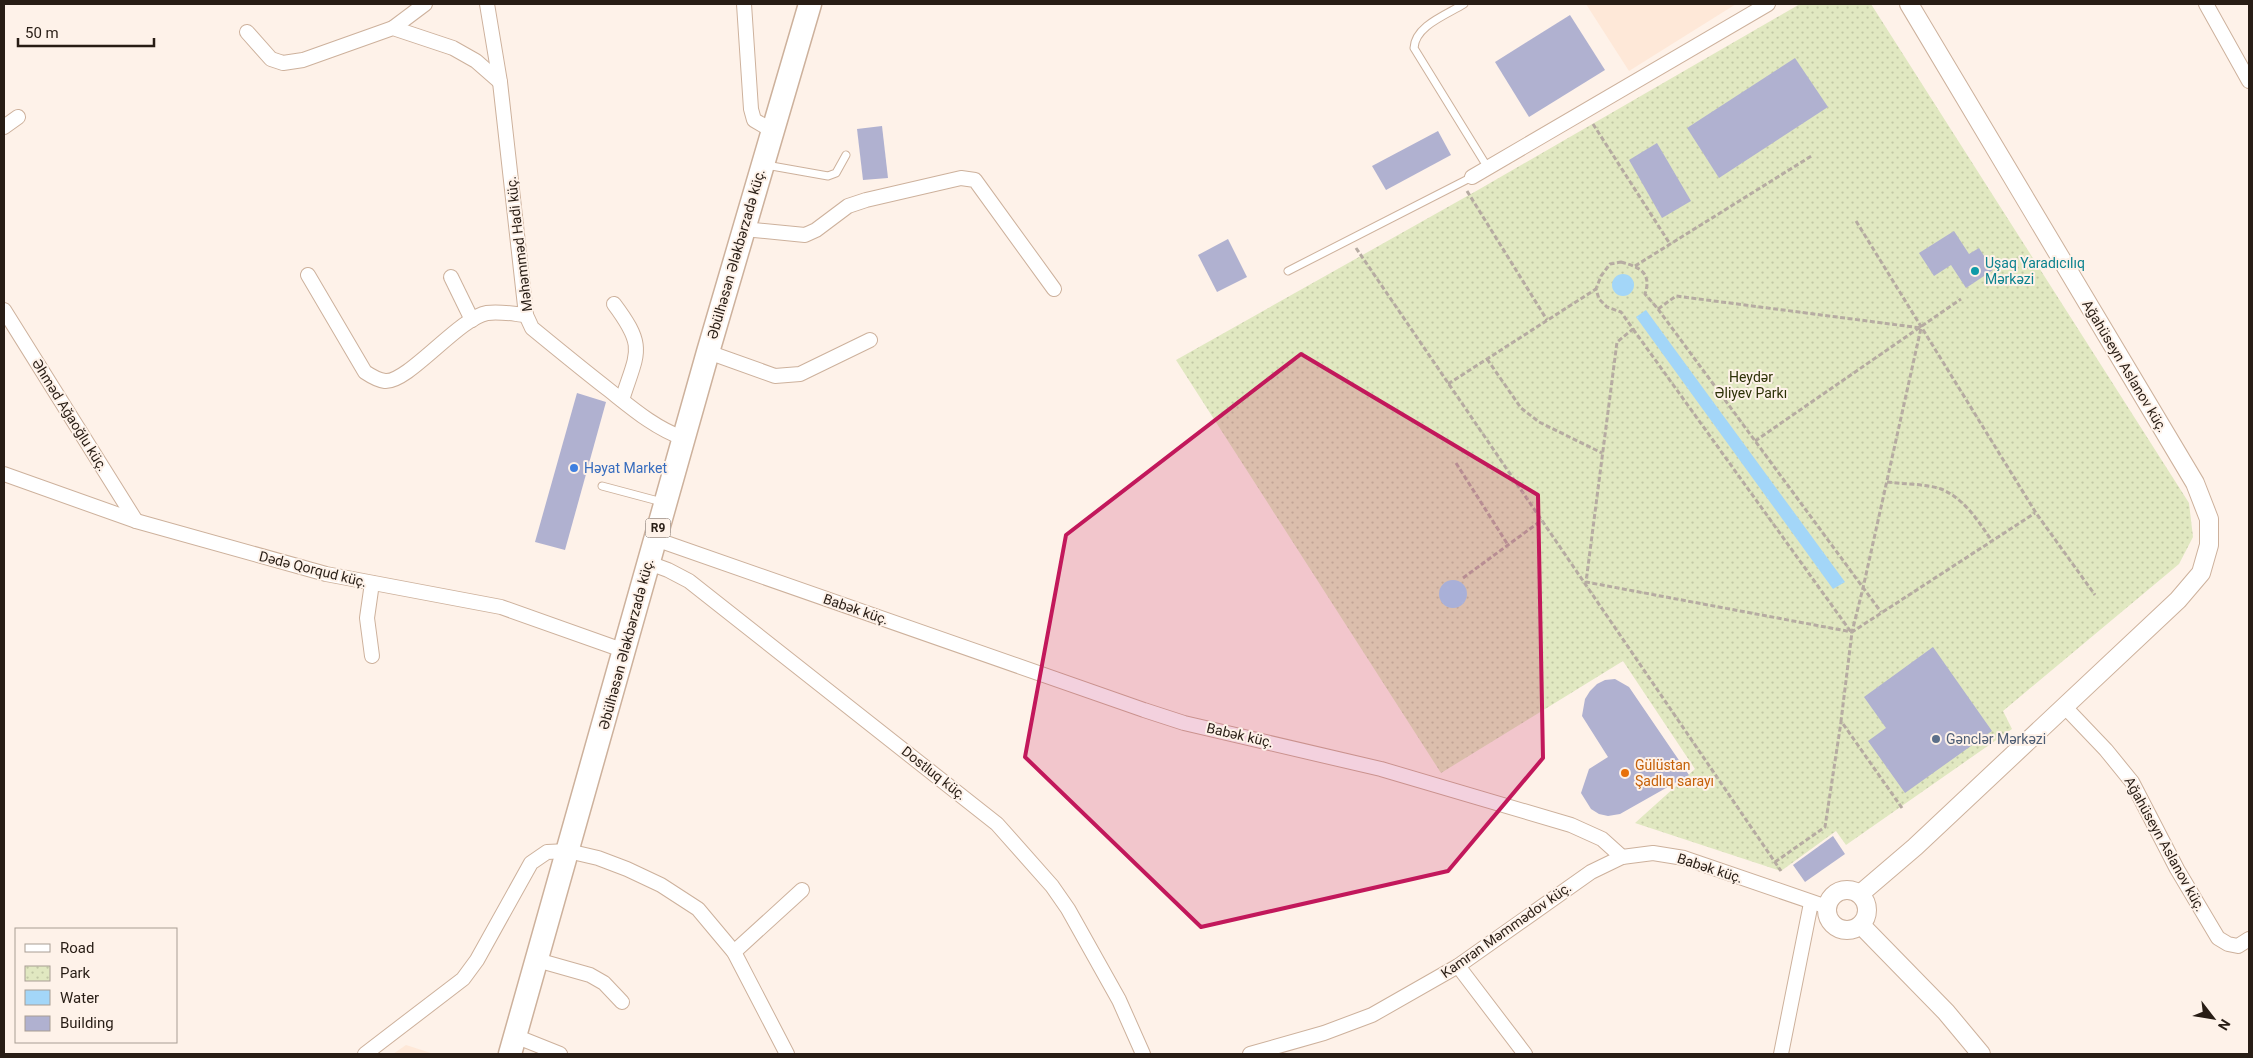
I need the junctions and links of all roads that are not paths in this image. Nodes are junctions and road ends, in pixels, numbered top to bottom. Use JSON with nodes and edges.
{"nodes":[{"id":1,"x":425,"y":4,"type":"edge"},
{"id":2,"x":487,"y":4,"type":"edge"},
{"id":3,"x":744,"y":4,"type":"edge"},
{"id":4,"x":810,"y":4,"type":"edge"},
{"id":5,"x":1464,"y":4,"type":"edge"},
{"id":6,"x":1768,"y":4,"type":"edge"},
{"id":7,"x":1909,"y":4,"type":"edge"},
{"id":8,"x":2206,"y":4,"type":"edge"},
{"id":9,"x":393,"y":28,"type":"junction"},
{"id":10,"x":246,"y":32,"type":"dead end"},
{"id":11,"x":2249,"y":81,"type":"edge"},
{"id":12,"x":500,"y":82,"type":"junction"},
{"id":13,"x":18,"y":117,"type":"dead end"},
{"id":14,"x":4,"y":127,"type":"edge"},
{"id":15,"x":773,"y":131,"type":"junction"},
{"id":16,"x":846,"y":154,"type":"dead end"},
{"id":17,"x":763,"y":164,"type":"junction"},
{"id":18,"x":1488,"y":168,"type":"junction"},
{"id":19,"x":1467,"y":179,"type":"joint"},
{"id":20,"x":744,"y":229,"type":"junction"},
{"id":21,"x":1288,"y":271,"type":"dead end"},
{"id":22,"x":308,"y":274,"type":"dead end"},
{"id":23,"x":451,"y":277,"type":"dead end"},
{"id":24,"x":1054,"y":289,"type":"dead end"},
{"id":25,"x":614,"y":304,"type":"dead end"},
{"id":26,"x":4,"y":310,"type":"edge"},
{"id":27,"x":526,"y":315,"type":"junction"},
{"id":28,"x":472,"y":320,"type":"junction"},
{"id":29,"x":870,"y":340,"type":"dead end"},
{"id":30,"x":708,"y":352,"type":"junction"},
{"id":31,"x":622,"y":400,"type":"junction"},
{"id":32,"x":683,"y":438,"type":"junction"},
{"id":33,"x":4,"y":474,"type":"edge"},
{"id":34,"x":602,"y":486,"type":"dead end"},
{"id":35,"x":665,"y":503,"type":"junction"},
{"id":36,"x":136,"y":521,"type":"junction"},
{"id":37,"x":655,"y":539,"type":"junction"},
{"id":38,"x":649,"y":563,"type":"junction"},
{"id":39,"x":372,"y":583,"type":"junction"},
{"id":40,"x":625,"y":651,"type":"junction"},
{"id":41,"x":372,"y":656,"type":"dead end"},
{"id":42,"x":2064,"y":706,"type":"junction"},
{"id":43,"x":568,"y":851,"type":"junction"},
{"id":44,"x":1622,"y":857,"type":"junction"},
{"id":45,"x":802,"y":890,"type":"dead end"},
{"id":46,"x":1860,"y":894,"type":"junction"},
{"id":47,"x":1819,"y":905,"type":"junction"},
{"id":48,"x":1861,"y":925,"type":"junction"},
{"id":49,"x":2249,"y":939,"type":"edge"},
{"id":50,"x":734,"y":952,"type":"junction"},
{"id":51,"x":537,"y":960,"type":"junction"},
{"id":52,"x":1458,"y":966,"type":"junction"},
{"id":53,"x":622,"y":1002,"type":"dead end"},
{"id":54,"x":513,"y":1045,"type":"edge"},
{"id":55,"x":365,"y":1054,"type":"edge"},
{"id":56,"x":560,"y":1054,"type":"edge"},
{"id":57,"x":787,"y":1054,"type":"edge"},
{"id":58,"x":1143,"y":1054,"type":"edge"},
{"id":59,"x":1250,"y":1054,"type":"edge"},
{"id":60,"x":1525,"y":1054,"type":"edge"},
{"id":61,"x":1781,"y":1054,"type":"edge"},
{"id":62,"x":1981,"y":1054,"type":"edge"}],
"edges":[{"from":1,"to":9,"type":"street"},
{"from":2,"to":12,"type":"street","name":"Məhəmməd Hadi küç."},
{"from":3,"to":15,"type":"street"},
{"from":4,"to":15,"type":"main road","name":"Əbülhəsən Ələkbərzadə küç.","number":"R9"},
{"from":5,"to":18,"type":"lane"},
{"from":6,"to":18,"type":"street"},
{"from":7,"to":42,"type":"street","name":"Ağahüseyn Aslanov küç."},
{"from":8,"to":11,"type":"street"},
{"from":9,"to":10,"type":"street"},
{"from":9,"to":12,"type":"street"},
{"from":12,"to":27,"type":"street","name":"Məhəmməd Hadi küç."},
{"from":13,"to":14,"type":"street"},
{"from":15,"to":17,"type":"main road","name":"Əbülhəsən Ələkbərzadə küç.","number":"R9"},
{"from":16,"to":17,"type":"lane"},
{"from":17,"to":20,"type":"main road","name":"Əbülhəsən Ələkbərzadə küç.","number":"R9"},
{"from":18,"to":19,"type":"street"},
{"from":19,"to":21,"type":"lane"},
{"from":20,"to":24,"type":"street"},
{"from":20,"to":30,"type":"main road","name":"Əbülhəsən Ələkbərzadə küç.","number":"R9"},
{"from":22,"to":28,"type":"street"},
{"from":23,"to":28,"type":"street"},
{"from":25,"to":31,"type":"street"},
{"from":26,"to":36,"type":"street","name":"Əhməd Ağaoğlu küç."},
{"from":27,"to":28,"type":"street"},
{"from":27,"to":31,"type":"street","name":"Məhəmməd Hadi küç."},
{"from":29,"to":30,"type":"street"},
{"from":30,"to":32,"type":"main road","name":"Əbülhəsən Ələkbərzadə küç.","number":"R9"},
{"from":31,"to":32,"type":"street","name":"Məhəmməd Hadi küç."},
{"from":32,"to":35,"type":"main road","name":"Əbülhəsən Ələkbərzadə küç.","number":"R9"},
{"from":33,"to":36,"type":"street","name":"Dədə Qorqud küç."},
{"from":34,"to":35,"type":"lane"},
{"from":35,"to":37,"type":"main road","name":"Əbülhəsən Ələkbərzadə küç.","number":"R9"},
{"from":36,"to":39,"type":"street","name":"Dədə Qorqud küç."},
{"from":37,"to":38,"type":"main road","name":"Əbülhəsən Ələkbərzadə küç.","number":"R9"},
{"from":37,"to":44,"type":"street","name":"Babək küç."},
{"from":38,"to":40,"type":"main road","name":"Əbülhəsən Ələkbərzadə küç.","number":"R9"},
{"from":38,"to":58,"type":"street","name":"Dostluq küç."},
{"from":39,"to":40,"type":"street","name":"Dədə Qorqud küç."},
{"from":39,"to":41,"type":"street"},
{"from":40,"to":43,"type":"main road","name":"Əbülhəsən Ələkbərzadə küç.","number":"R9"},
{"from":42,"to":46,"type":"street","name":"Ağahüseyn Aslanov küç."},
{"from":42,"to":49,"type":"street","name":"Ağahüseyn Aslanov küç."},
{"from":43,"to":50,"type":"street"},
{"from":43,"to":51,"type":"main road","name":"Əbülhəsən Ələkbərzadə küç.","number":"R9"},
{"from":43,"to":55,"type":"street"},
{"from":44,"to":47,"type":"street","name":"Babək küç."},
{"from":44,"to":52,"type":"street","name":"Kamran Məmmədov küç."},
{"from":45,"to":50,"type":"street"},
{"from":46,"to":47,"type":"street"},
{"from":46,"to":48,"type":"street"},
{"from":47,"to":48,"type":"street"},
{"from":47,"to":61,"type":"street"},
{"from":48,"to":62,"type":"street"},
{"from":50,"to":57,"type":"street"},
{"from":51,"to":53,"type":"street"},
{"from":51,"to":54,"type":"main road","name":"Əbülhəsən Ələkbərzadə küç.","number":"R9"},
{"from":52,"to":59,"type":"street","name":"Kamran Məmmədov küç."},
{"from":52,"to":60,"type":"street"},
{"from":54,"to":56,"type":"street"}]}
